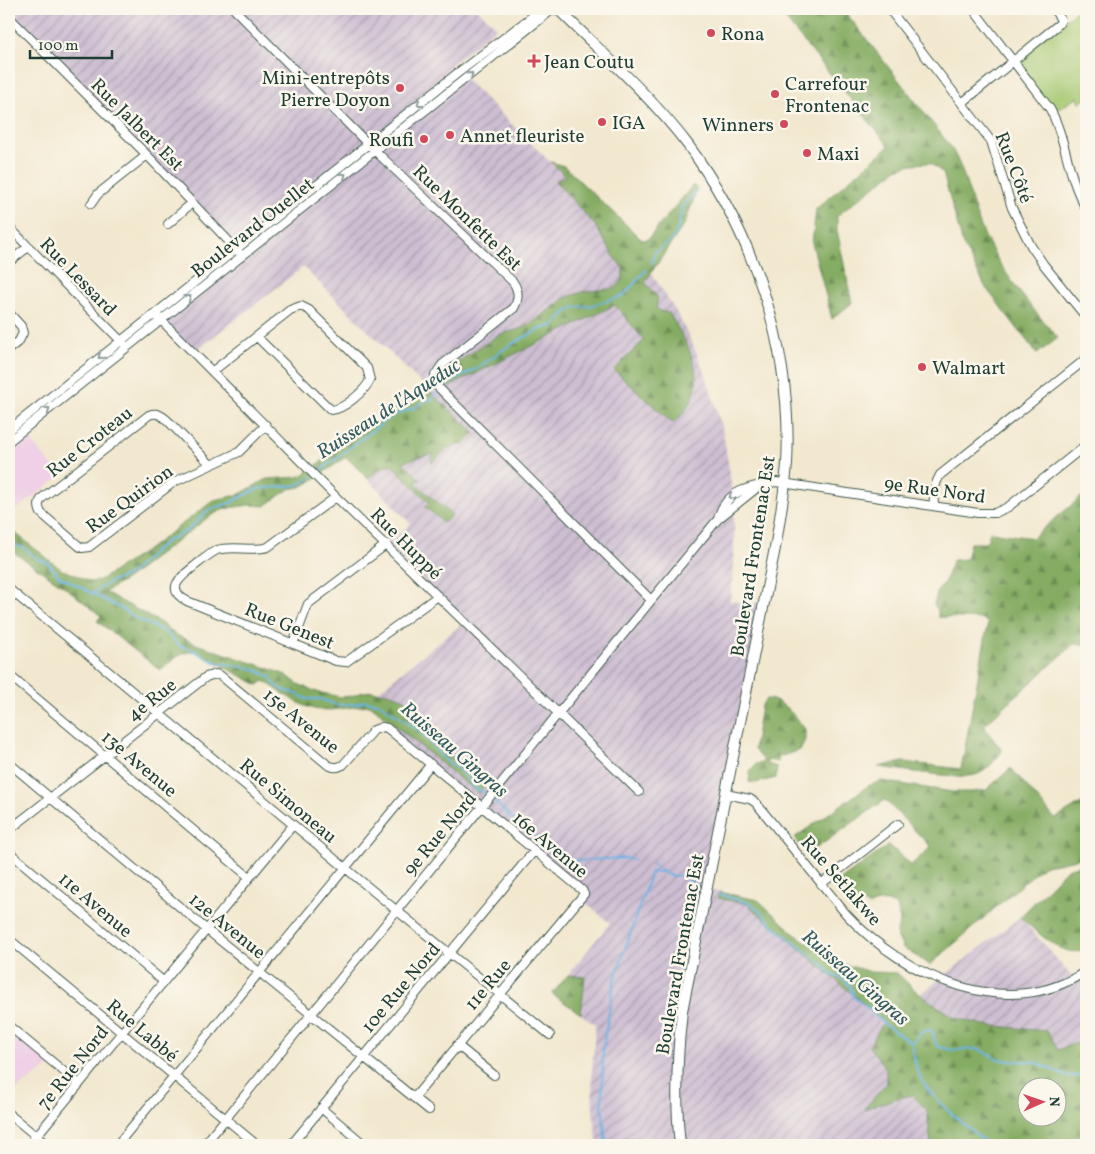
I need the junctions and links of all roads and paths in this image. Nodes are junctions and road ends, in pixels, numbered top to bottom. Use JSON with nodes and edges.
{"nodes":[{"id":1,"x":234,"y":9,"type":"edge"},
{"id":2,"x":542,"y":9,"type":"edge"},
{"id":3,"x":553,"y":9,"type":"edge"},
{"id":4,"x":558,"y":9,"type":"edge"},
{"id":5,"x":889,"y":9,"type":"edge"},
{"id":6,"x":973,"y":9,"type":"edge"},
{"id":7,"x":1054,"y":9,"type":"edge"},
{"id":8,"x":9,"y":17,"type":"edge"},
{"id":9,"x":513,"y":36,"type":"junction"},
{"id":10,"x":1013,"y":61,"type":"junction"},
{"id":11,"x":962,"y":103,"type":"junction"},
{"id":12,"x":368,"y":144,"type":"junction"},
{"id":13,"x":375,"y":150,"type":"junction"},
{"id":14,"x":147,"y":155,"type":"junction"},
{"id":15,"x":192,"y":203,"type":"junction"},
{"id":16,"x":91,"y":204,"type":"dead end"},
{"id":17,"x":1086,"y":208,"type":"edge"},
{"id":18,"x":168,"y":224,"type":"dead end"},
{"id":19,"x":9,"y":227,"type":"edge"},
{"id":20,"x":28,"y":247,"type":"junction"},
{"id":21,"x":236,"y":249,"type":"junction"},
{"id":22,"x":242,"y":256,"type":"junction"},
{"id":23,"x":9,"y":262,"type":"edge"},
{"id":24,"x":9,"y":313,"type":"edge"},
{"id":25,"x":158,"y":316,"type":"junction"},
{"id":26,"x":1086,"y":317,"type":"edge"},
{"id":27,"x":257,"y":336,"type":"junction"},
{"id":28,"x":120,"y":341,"type":"junction"},
{"id":29,"x":126,"y":347,"type":"junction"},
{"id":30,"x":9,"y":349,"type":"edge"},
{"id":31,"x":1086,"y":359,"type":"edge"},
{"id":32,"x":213,"y":371,"type":"junction"},
{"id":33,"x":266,"y":425,"type":"junction"},
{"id":34,"x":9,"y":430,"type":"edge"},
{"id":35,"x":9,"y":441,"type":"edge"},
{"id":36,"x":1086,"y":445,"type":"edge"},
{"id":37,"x":211,"y":465,"type":"junction"},
{"id":38,"x":785,"y":482,"type":"junction"},
{"id":39,"x":336,"y":497,"type":"junction"},
{"id":40,"x":934,"y":506,"type":"junction"},
{"id":41,"x":386,"y":544,"type":"junction"},
{"id":42,"x":86,"y":548,"type":"joint"},
{"id":43,"x":9,"y":588,"type":"edge"},
{"id":44,"x":438,"y":596,"type":"junction"},
{"id":45,"x":650,"y":599,"type":"junction"},
{"id":46,"x":293,"y":644,"type":"junction"},
{"id":47,"x":9,"y":675,"type":"edge"},
{"id":48,"x":221,"y":676,"type":"joint"},
{"id":49,"x":159,"y":714,"type":"junction"},
{"id":50,"x":558,"y":714,"type":"junction"},
{"id":51,"x":382,"y":727,"type":"joint"},
{"id":52,"x":106,"y":756,"type":"junction"},
{"id":53,"x":9,"y":763,"type":"edge"},
{"id":54,"x":431,"y":764,"type":"junction"},
{"id":55,"x":639,"y":792,"type":"dead end"},
{"id":56,"x":726,"y":794,"type":"junction"},
{"id":57,"x":50,"y":797,"type":"junction"},
{"id":58,"x":482,"y":807,"type":"junction"},
{"id":59,"x":898,"y":824,"type":"dead end"},
{"id":60,"x":293,"y":825,"type":"junction"},
{"id":61,"x":9,"y":830,"type":"edge"},
{"id":62,"x":534,"y":851,"type":"junction"},
{"id":63,"x":9,"y":852,"type":"edge"},
{"id":64,"x":345,"y":867,"type":"junction"},
{"id":65,"x":249,"y":877,"type":"junction"},
{"id":66,"x":821,"y":884,"type":"junction"},
{"id":67,"x":584,"y":892,"type":"joint"},
{"id":68,"x":396,"y":910,"type":"junction"},
{"id":69,"x":206,"y":928,"type":"junction"},
{"id":70,"x":9,"y":939,"type":"edge"},
{"id":71,"x":448,"y":954,"type":"junction"},
{"id":72,"x":1086,"y":971,"type":"edge"},
{"id":73,"x":259,"y":972,"type":"junction"},
{"id":74,"x":163,"y":981,"type":"junction"},
{"id":75,"x":500,"y":995,"type":"junction"},
{"id":76,"x":310,"y":1014,"type":"junction"},
{"id":77,"x":9,"y":1026,"type":"edge"},
{"id":78,"x":121,"y":1032,"type":"junction"},
{"id":79,"x":550,"y":1035,"type":"dead end"},
{"id":80,"x":457,"y":1045,"type":"junction"},
{"id":81,"x":363,"y":1057,"type":"junction"},
{"id":82,"x":173,"y":1076,"type":"junction"},
{"id":83,"x":494,"y":1076,"type":"dead end"},
{"id":84,"x":79,"y":1084,"type":"junction"},
{"id":85,"x":414,"y":1098,"type":"junction"},
{"id":86,"x":321,"y":1108,"type":"junction"},
{"id":87,"x":429,"y":1110,"type":"dead end"},
{"id":88,"x":9,"y":1114,"type":"edge"},
{"id":89,"x":226,"y":1119,"type":"junction"},
{"id":90,"x":36,"y":1136,"type":"junction"},
{"id":91,"x":29,"y":1145,"type":"edge"},
{"id":92,"x":47,"y":1145,"type":"edge"},
{"id":93,"x":116,"y":1145,"type":"edge"},
{"id":94,"x":204,"y":1145,"type":"edge"},
{"id":95,"x":257,"y":1145,"type":"edge"},
{"id":96,"x":291,"y":1145,"type":"edge"},
{"id":97,"x":365,"y":1145,"type":"edge"},
{"id":98,"x":680,"y":1145,"type":"edge"}],
"edges":[{"from":1,"to":12,"type":"street","name":"Rue Monfette Est"},
{"from":2,"to":9,"type":"street","name":"Boulevard Ouellet"},
{"from":3,"to":9,"type":"street","name":"Boulevard Ouellet"},
{"from":4,"to":38,"type":"main road","name":"Boulevard Frontenac Est"},
{"from":5,"to":11,"type":"street","name":"Rue Côté"},
{"from":6,"to":10,"type":"street"},
{"from":7,"to":10,"type":"street"},
{"from":8,"to":14,"type":"street","name":"Rue Jalbert Est"},
{"from":9,"to":12,"type":"street","name":"Boulevard Ouellet","one_way":true},
{"from":13,"to":9,"type":"street","name":"Boulevard Ouellet","one_way":true},
{"from":10,"to":11,"type":"street"},
{"from":10,"to":17,"type":"street"},
{"from":11,"to":26,"type":"street","name":"Rue Côté"},
{"from":12,"to":13,"type":"street","name":"Rue Monfette Est"},
{"from":12,"to":21,"type":"street","name":"Boulevard Ouellet"},
{"from":22,"to":13,"type":"street","name":"Boulevard Ouellet","one_way":true},
{"from":13,"to":45,"type":"street","name":"Rue Monfette Est"},
{"from":14,"to":15,"type":"street","name":"Rue Jalbert Est"},
{"from":14,"to":16,"type":"street"},
{"from":15,"to":18,"type":"street"},
{"from":15,"to":21,"type":"street","name":"Rue Jalbert Est"},
{"from":19,"to":20,"type":"street","name":"Rue Lessard"},
{"from":20,"to":23,"type":"street"},
{"from":20,"to":28,"type":"street","name":"Rue Lessard"},
{"from":21,"to":22,"type":"street","name":"Rue Jalbert Est"},
{"from":21,"to":25,"type":"street","name":"Boulevard Ouellet"},
{"from":25,"to":22,"type":"street","name":"Boulevard Ouellet","one_way":true},
{"from":24,"to":30,"type":"street"},
{"from":25,"to":28,"type":"street","name":"Boulevard Ouellet"},
{"from":25,"to":29,"type":"street","name":"Boulevard Ouellet"},
{"from":25,"to":32,"type":"street","name":"Rue Huppé"},
{"from":27,"to":27,"type":"street"},
{"from":27,"to":32,"type":"street"},
{"from":28,"to":29,"type":"street","name":"Rue Lessard"},
{"from":28,"to":34,"type":"street","name":"Boulevard Ouellet","one_way":true},
{"from":35,"to":29,"type":"street","name":"Boulevard Ouellet","one_way":true},
{"from":31,"to":40,"type":"street"},
{"from":32,"to":33,"type":"street","name":"Rue Huppé"},
{"from":33,"to":37,"type":"street","name":"Rue Quirion"},
{"from":33,"to":39,"type":"street","name":"Rue Huppé"},
{"from":36,"to":40,"type":"street","name":"9e Rue Nord"},
{"from":37,"to":42,"type":"street","name":"Rue Quirion"},
{"from":37,"to":42,"type":"street","name":"Rue Croteau"},
{"from":38,"to":40,"type":"street","name":"9e Rue Nord"},
{"from":38,"to":45,"type":"street","name":"9e Rue Nord"},
{"from":38,"to":56,"type":"main road","name":"Boulevard Frontenac Est"},
{"from":39,"to":41,"type":"street","name":"Rue Huppé"},
{"from":39,"to":46,"type":"street","name":"Rue Genest"},
{"from":41,"to":44,"type":"street","name":"Rue Huppé"},
{"from":41,"to":46,"type":"street"},
{"from":43,"to":49,"type":"street","name":"Rue Simoneau"},
{"from":44,"to":46,"type":"street","name":"Rue Genest"},
{"from":44,"to":50,"type":"street","name":"Rue Huppé"},
{"from":45,"to":50,"type":"street","name":"9e Rue Nord"},
{"from":47,"to":52,"type":"street","name":"13e Avenue"},
{"from":48,"to":49,"type":"street","name":"4e Rue"},
{"from":48,"to":51,"type":"street","name":"15e Avenue"},
{"from":49,"to":52,"type":"street","name":"4e Rue"},
{"from":49,"to":60,"type":"street","name":"Rue Simoneau"},
{"from":50,"to":55,"type":"street","name":"Rue Huppé"},
{"from":50,"to":58,"type":"street","name":"9e Rue Nord"},
{"from":51,"to":54,"type":"street","name":"16e Avenue"},
{"from":52,"to":57,"type":"street","name":"4e Rue"},
{"from":52,"to":65,"type":"street","name":"13e Avenue"},
{"from":53,"to":57,"type":"street","name":"12e Avenue"},
{"from":54,"to":58,"type":"street","name":"16e Avenue"},
{"from":54,"to":64,"type":"street"},
{"from":56,"to":66,"type":"street","name":"Rue Setlakwe"},
{"from":56,"to":98,"type":"main road","name":"Boulevard Frontenac Est"},
{"from":57,"to":61,"type":"street","name":"4e Rue"},
{"from":57,"to":69,"type":"street","name":"12e Avenue"},
{"from":58,"to":62,"type":"street","name":"16e Avenue"},
{"from":58,"to":68,"type":"street","name":"9e Rue Nord"},
{"from":59,"to":66,"type":"street"},
{"from":60,"to":64,"type":"street","name":"Rue Simoneau"},
{"from":60,"to":65,"type":"street","name":"7e Rue Nord"},
{"from":62,"to":67,"type":"street","name":"16e Avenue"},
{"from":62,"to":71,"type":"street","name":"10e Rue Nord"},
{"from":63,"to":74,"type":"street","name":"11e Avenue"},
{"from":64,"to":68,"type":"street","name":"Rue Simoneau"},
{"from":64,"to":73,"type":"street"},
{"from":65,"to":69,"type":"street","name":"7e Rue Nord"},
{"from":66,"to":72,"type":"street","name":"Rue Setlakwe"},
{"from":67,"to":75,"type":"street","name":"11e Rue"},
{"from":68,"to":71,"type":"street","name":"Rue Simoneau"},
{"from":68,"to":76,"type":"street","name":"9e Rue Nord"},
{"from":69,"to":73,"type":"street","name":"12e Avenue"},
{"from":69,"to":74,"type":"street","name":"7e Rue Nord"},
{"from":70,"to":78,"type":"street","name":"Rue Labbé"},
{"from":71,"to":75,"type":"street","name":"Rue Simoneau"},
{"from":71,"to":81,"type":"street","name":"10e Rue Nord"},
{"from":73,"to":76,"type":"street","name":"12e Avenue"},
{"from":73,"to":82,"type":"street"},
{"from":74,"to":78,"type":"street","name":"7e Rue Nord"},
{"from":75,"to":79,"type":"street","name":"Rue Simoneau"},
{"from":75,"to":80,"type":"street","name":"11e Rue"},
{"from":76,"to":81,"type":"street","name":"12e Avenue"},
{"from":76,"to":89,"type":"street","name":"9e Rue Nord"},
{"from":77,"to":84,"type":"street"},
{"from":78,"to":82,"type":"street","name":"Rue Labbé"},
{"from":78,"to":84,"type":"street","name":"7e Rue Nord"},
{"from":80,"to":83,"type":"street"},
{"from":80,"to":85,"type":"street","name":"11e Rue"},
{"from":81,"to":85,"type":"street","name":"12e Avenue"},
{"from":81,"to":86,"type":"street","name":"10e Rue Nord"},
{"from":82,"to":89,"type":"street","name":"Rue Labbé"},
{"from":82,"to":93,"type":"street"},
{"from":84,"to":90,"type":"street","name":"7e Rue Nord"},
{"from":85,"to":87,"type":"street","name":"12e Avenue"},
{"from":86,"to":96,"type":"street","name":"10e Rue Nord"},
{"from":86,"to":97,"type":"street"},
{"from":88,"to":90,"type":"street"},
{"from":89,"to":94,"type":"street","name":"9e Rue Nord"},
{"from":89,"to":95,"type":"street","name":"Rue Labbé"},
{"from":90,"to":91,"type":"street","name":"7e Rue Nord"},
{"from":90,"to":92,"type":"street"}]}
